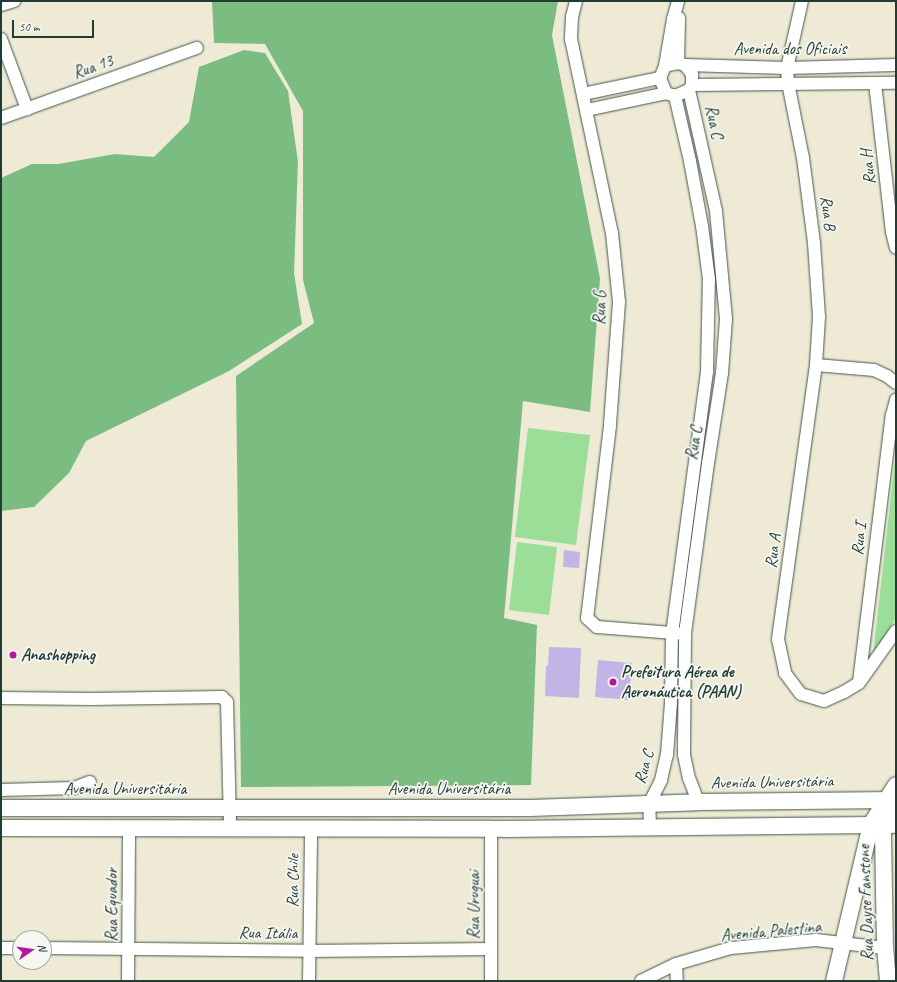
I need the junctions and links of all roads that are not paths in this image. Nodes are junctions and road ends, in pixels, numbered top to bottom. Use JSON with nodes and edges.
{"nodes":[{"id":1,"x":14,"y":1,"type":"edge"},
{"id":2,"x":576,"y":1,"type":"edge"},
{"id":3,"x":679,"y":1,"type":"edge"},
{"id":4,"x":802,"y":1,"type":"edge"},
{"id":5,"x":1,"y":5,"type":"edge"},
{"id":6,"x":1,"y":40,"type":"edge"},
{"id":7,"x":197,"y":48,"type":"dead end"},
{"id":8,"x":682,"y":64,"type":"junction"},
{"id":9,"x":896,"y":65,"type":"edge"},
{"id":10,"x":665,"y":66,"type":"junction"},
{"id":11,"x":787,"y":68,"type":"junction"},
{"id":12,"x":660,"y":78,"type":"junction"},
{"id":13,"x":875,"y":83,"type":"junction"},
{"id":14,"x":896,"y":83,"type":"edge"},
{"id":15,"x":788,"y":84,"type":"junction"},
{"id":16,"x":691,"y":87,"type":"junction"},
{"id":17,"x":583,"y":94,"type":"junction"},
{"id":18,"x":671,"y":94,"type":"junction"},
{"id":19,"x":27,"y":109,"type":"junction"},
{"id":20,"x":587,"y":110,"type":"junction"},
{"id":21,"x":1,"y":118,"type":"edge"},
{"id":22,"x":896,"y":248,"type":"edge"},
{"id":23,"x":723,"y":278,"type":"junction"},
{"id":24,"x":709,"y":279,"type":"junction"},
{"id":25,"x":816,"y":365,"type":"junction"},
{"id":26,"x":896,"y":382,"type":"edge"},
{"id":27,"x":896,"y":400,"type":"edge"},
{"id":28,"x":694,"y":462,"type":"junction"},
{"id":29,"x":708,"y":463,"type":"junction"},
{"id":30,"x":896,"y":631,"type":"edge"},
{"id":31,"x":672,"y":634,"type":"junction"},
{"id":32,"x":685,"y":634,"type":"junction"},
{"id":33,"x":678,"y":677,"type":"junction"},
{"id":34,"x":859,"y":682,"type":"junction"},
{"id":35,"x":1,"y":698,"type":"edge"},
{"id":36,"x":671,"y":703,"type":"junction"},
{"id":37,"x":684,"y":704,"type":"junction"},
{"id":38,"x":667,"y":755,"type":"junction"},
{"id":39,"x":684,"y":755,"type":"junction"},
{"id":40,"x":90,"y":782,"type":"dead end"},
{"id":41,"x":896,"y":785,"type":"edge"},
{"id":42,"x":1,"y":790,"type":"edge"},
{"id":43,"x":799,"y":800,"type":"junction"},
{"id":44,"x":698,"y":802,"type":"junction"},
{"id":45,"x":893,"y":803,"type":"edge"},
{"id":46,"x":649,"y":804,"type":"junction"},
{"id":47,"x":612,"y":806,"type":"junction"},
{"id":48,"x":1,"y":808,"type":"edge"},
{"id":49,"x":230,"y":808,"type":"junction"},
{"id":50,"x":884,"y":825,"type":"edge"},
{"id":51,"x":798,"y":826,"type":"junction"},
{"id":52,"x":612,"y":827,"type":"junction"},
{"id":53,"x":650,"y":827,"type":"junction"},
{"id":54,"x":1,"y":828,"type":"edge"},
{"id":55,"x":129,"y":828,"type":"junction"},
{"id":56,"x":230,"y":829,"type":"junction"},
{"id":57,"x":311,"y":829,"type":"junction"},
{"id":58,"x":491,"y":829,"type":"junction"},
{"id":59,"x":842,"y":943,"type":"junction"},
{"id":60,"x":1,"y":948,"type":"edge"},
{"id":61,"x":12,"y":948,"type":"edge"},
{"id":62,"x":52,"y":948,"type":"edge"},
{"id":63,"x":128,"y":948,"type":"junction"},
{"id":64,"x":885,"y":948,"type":"junction"},
{"id":65,"x":491,"y":949,"type":"junction"},
{"id":66,"x":309,"y":951,"type":"junction"},
{"id":67,"x":676,"y":964,"type":"junction"},
{"id":68,"x":128,"y":981,"type":"edge"},
{"id":69,"x":309,"y":981,"type":"edge"},
{"id":70,"x":491,"y":981,"type":"edge"},
{"id":71,"x":641,"y":981,"type":"edge"},
{"id":72,"x":677,"y":981,"type":"edge"},
{"id":73,"x":834,"y":981,"type":"edge"},
{"id":74,"x":888,"y":981,"type":"edge"}],
"edges":[{"from":1,"to":5,"type":"street"},
{"from":2,"to":17,"type":"street","name":"Rua G"},
{"from":3,"to":8,"type":"street"},
{"from":3,"to":10,"type":"street"},
{"from":4,"to":11,"type":"street","name":"Rua B"},
{"from":6,"to":19,"type":"street"},
{"from":7,"to":19,"type":"street","name":"Rua 13"},
{"from":8,"to":10,"type":"street"},
{"from":8,"to":11,"type":"street","name":"Avenida dos Oficiais"},
{"from":8,"to":16,"type":"street"},
{"from":9,"to":11,"type":"street","name":"Avenida dos Oficiais"},
{"from":10,"to":12,"type":"street"},
{"from":11,"to":15,"type":"street","name":"Rua B"},
{"from":12,"to":17,"type":"street"},
{"from":12,"to":18,"type":"street"},
{"from":13,"to":14,"type":"street","name":"Avenida dos Oficiais"},
{"from":13,"to":15,"type":"street","name":"Avenida dos Oficiais"},
{"from":13,"to":22,"type":"street","name":"Rua H"},
{"from":15,"to":16,"type":"street","name":"Avenida dos Oficiais"},
{"from":15,"to":25,"type":"street","name":"Rua B"},
{"from":16,"to":18,"type":"street"},
{"from":16,"to":23,"type":"street","name":"Rua C"},
{"from":17,"to":20,"type":"street","name":"Rua G"},
{"from":18,"to":20,"type":"street"},
{"from":18,"to":24,"type":"street","name":"Rua C"},
{"from":19,"to":21,"type":"street","name":"Rua 13"},
{"from":20,"to":31,"type":"street","name":"Rua G"},
{"from":23,"to":24,"type":"street"},
{"from":23,"to":29,"type":"street","name":"Rua C"},
{"from":24,"to":28,"type":"street","name":"Rua C"},
{"from":25,"to":26,"type":"street"},
{"from":25,"to":34,"type":"street","name":"Rua A"},
{"from":27,"to":34,"type":"street","name":"Rua I"},
{"from":28,"to":29,"type":"street"},
{"from":28,"to":31,"type":"street","name":"Rua C"},
{"from":29,"to":32,"type":"street","name":"Rua C"},
{"from":30,"to":34,"type":"street","name":"Rua A"},
{"from":31,"to":32,"type":"street"},
{"from":31,"to":33,"type":"street","name":"Rua C"},
{"from":32,"to":33,"type":"street","name":"Rua C"},
{"from":33,"to":36,"type":"street","name":"Rua C"},
{"from":33,"to":37,"type":"street","name":"Rua C"},
{"from":35,"to":49,"type":"street"},
{"from":36,"to":37,"type":"street"},
{"from":36,"to":38,"type":"street","name":"Rua C"},
{"from":37,"to":39,"type":"street","name":"Rua C"},
{"from":38,"to":39,"type":"street"},
{"from":38,"to":46,"type":"street","name":"Rua C"},
{"from":39,"to":44,"type":"street","name":"Rua C"},
{"from":40,"to":42,"type":"street"},
{"from":41,"to":45,"type":"main road"},
{"from":43,"to":44,"type":"main road","name":"Avenida Universitária"},
{"from":43,"to":45,"type":"main road","name":"Avenida Universitária"},
{"from":43,"to":51,"type":"main road"},
{"from":44,"to":46,"type":"main road","name":"Avenida Universitária"},
{"from":45,"to":50,"type":"main road"},
{"from":46,"to":47,"type":"main road","name":"Avenida Universitária"},
{"from":46,"to":53,"type":"street"},
{"from":47,"to":49,"type":"main road","name":"Avenida Universitária"},
{"from":47,"to":52,"type":"main road"},
{"from":48,"to":49,"type":"main road","name":"Avenida Universitária"},
{"from":49,"to":56,"type":"street"},
{"from":50,"to":51,"type":"main road"},
{"from":50,"to":59,"type":"main road"},
{"from":50,"to":64,"type":"main road","name":"Rua Dayse Fanstone"},
{"from":51,"to":53,"type":"main road"},
{"from":52,"to":53,"type":"main road"},
{"from":52,"to":58,"type":"main road"},
{"from":54,"to":55,"type":"main road"},
{"from":55,"to":56,"type":"main road"},
{"from":55,"to":63,"type":"street","name":"Rua Equador"},
{"from":56,"to":57,"type":"main road"},
{"from":57,"to":58,"type":"main road"},
{"from":57,"to":66,"type":"street","name":"Rua Chile"},
{"from":58,"to":65,"type":"street","name":"Rua Uruguai"},
{"from":59,"to":64,"type":"street","name":"Avenida Palestina"},
{"from":59,"to":67,"type":"street","name":"Avenida Palestina"},
{"from":59,"to":73,"type":"main road"},
{"from":60,"to":61,"type":"street"},
{"from":62,"to":63,"type":"street","name":"Rua Itália"},
{"from":63,"to":66,"type":"street","name":"Rua Itália"},
{"from":63,"to":68,"type":"street","name":"Rua Equador"},
{"from":64,"to":74,"type":"main road","name":"Rua Dayse Fanstone"},
{"from":65,"to":66,"type":"street","name":"Rua Itália"},
{"from":65,"to":70,"type":"street","name":"Rua Uruguai"},
{"from":66,"to":69,"type":"street","name":"Rua Chile"},
{"from":67,"to":71,"type":"street","name":"Avenida Palestina"},
{"from":67,"to":72,"type":"street"}]}
